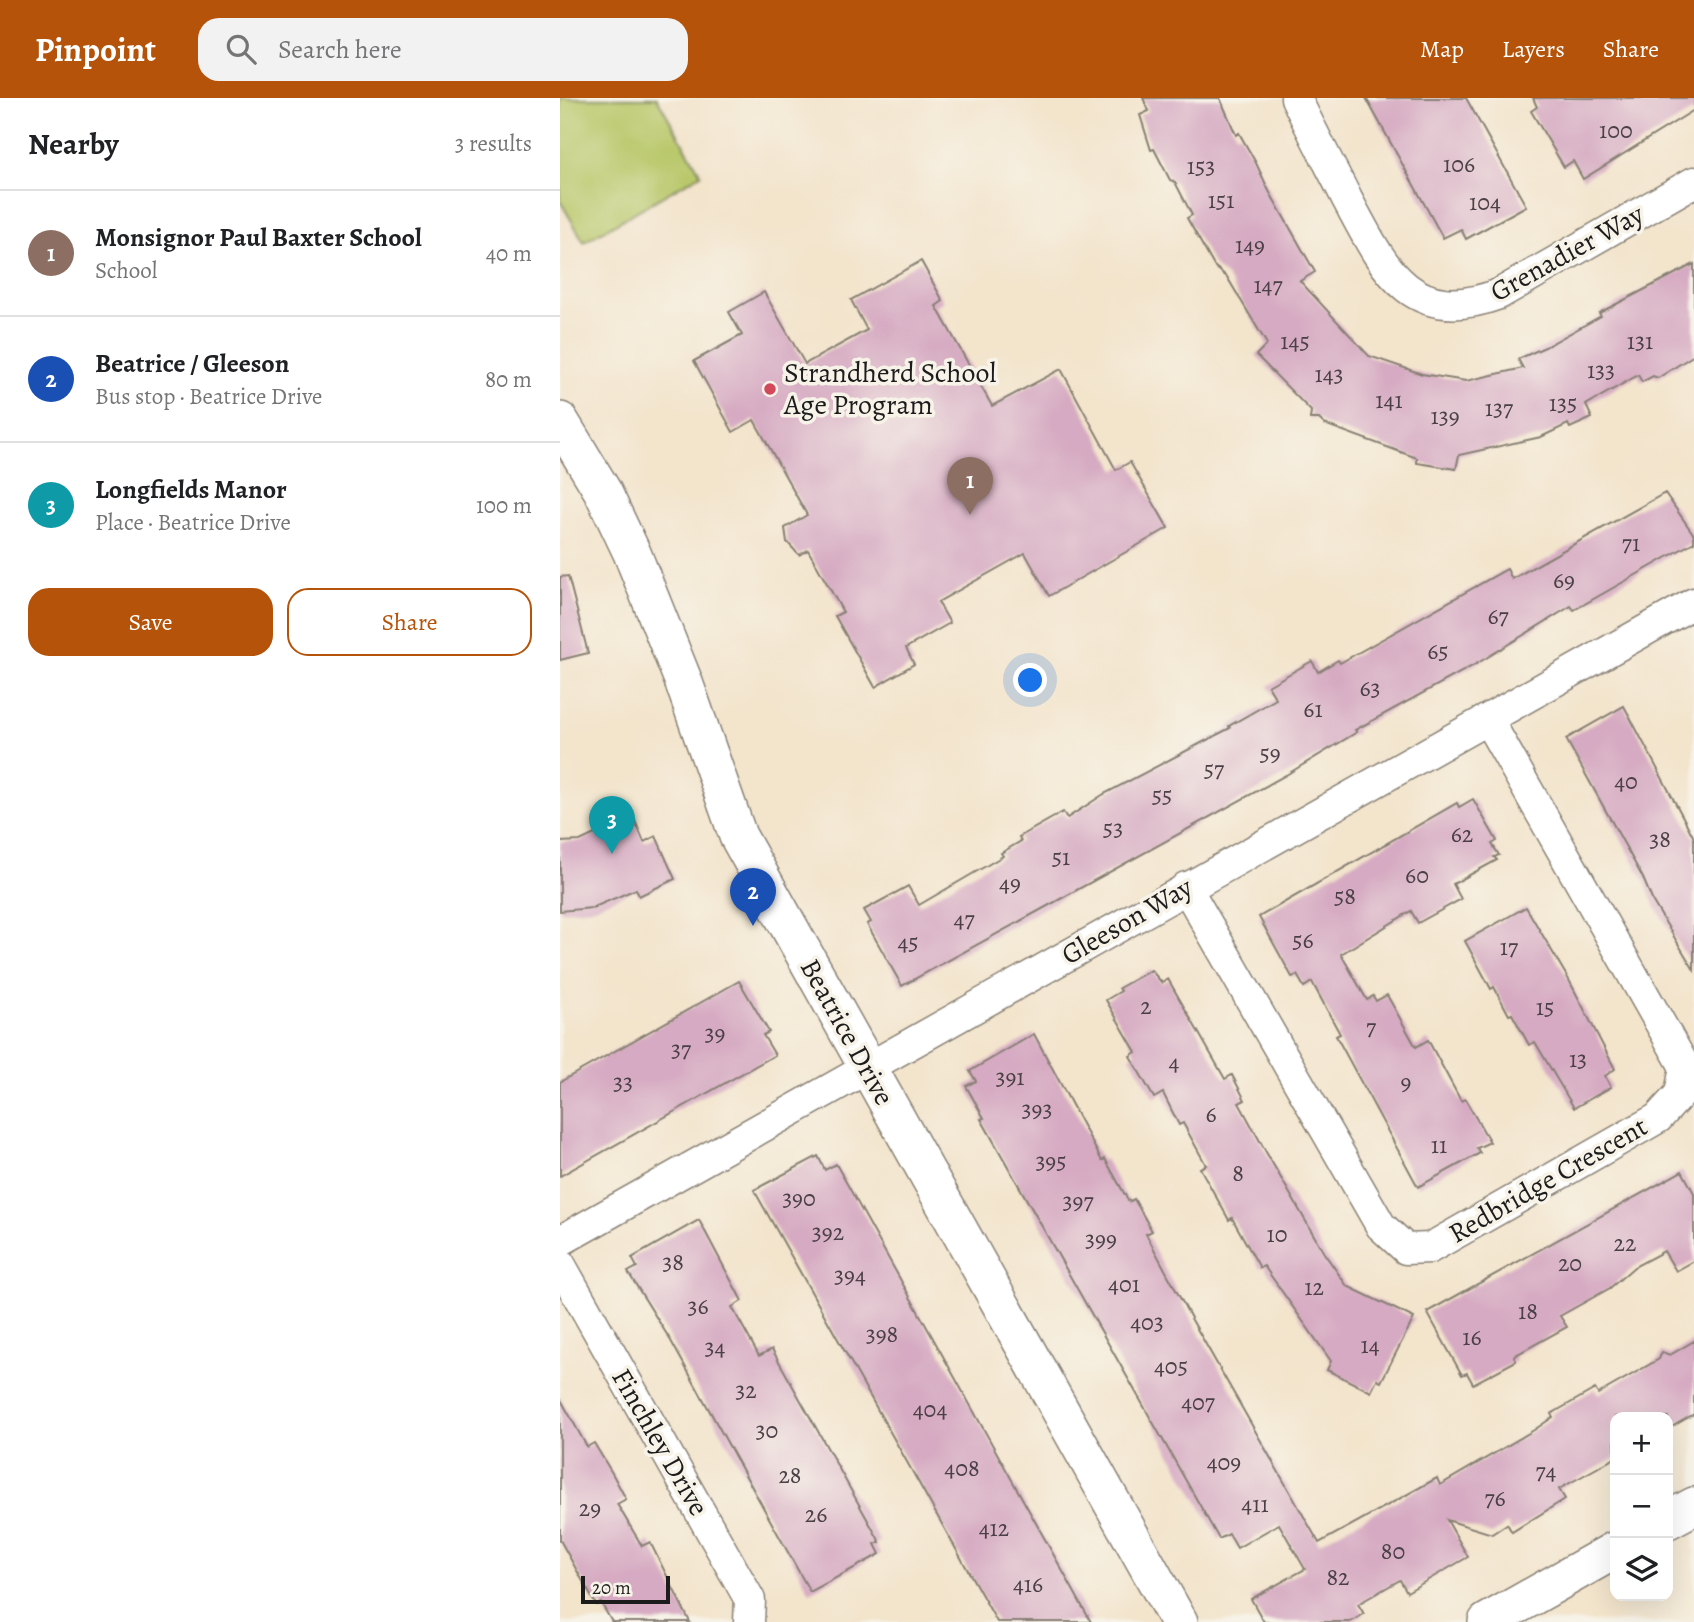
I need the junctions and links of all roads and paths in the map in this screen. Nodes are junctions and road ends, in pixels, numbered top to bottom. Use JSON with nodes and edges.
{"nodes":[{"id":1,"x":1296,"y":98,"type":"edge"},
{"id":2,"x":1694,"y":182,"type":"edge"},
{"id":3,"x":560,"y":421,"type":"edge"},
{"id":4,"x":1694,"y":603,"type":"edge"},
{"id":5,"x":1488,"y":720,"type":"junction"},
{"id":6,"x":1186,"y":887,"type":"junction"},
{"id":7,"x":869,"y":1069,"type":"junction"},
{"id":8,"x":560,"y":1241,"type":"edge"},
{"id":9,"x":560,"y":1264,"type":"edge"},
{"id":10,"x":1694,"y":1506,"type":"edge"},
{"id":11,"x":1673,"y":1517,"type":"edge"},
{"id":12,"x":1610,"y":1553,"type":"edge"},
{"id":13,"x":749,"y":1622,"type":"edge"},
{"id":14,"x":1179,"y":1622,"type":"edge"},
{"id":15,"x":1487,"y":1622,"type":"edge"}],
"edges":[{"from":1,"to":2,"type":"street","name":"Grenadier Way"},
{"from":3,"to":7,"type":"street","name":"Beatrice Drive"},
{"from":4,"to":5,"type":"street","name":"Gleeson Way"},
{"from":5,"to":6,"type":"street","name":"Gleeson Way"},
{"from":5,"to":6,"type":"street","name":"Redbridge Crescent"},
{"from":6,"to":7,"type":"street","name":"Gleeson Way"},
{"from":7,"to":8,"type":"street","name":"Gleeson Way"},
{"from":7,"to":14,"type":"street","name":"Beatrice Drive"},
{"from":9,"to":13,"type":"street","name":"Finchley Drive"},
{"from":10,"to":11,"type":"street"},
{"from":12,"to":15,"type":"street"}]}
